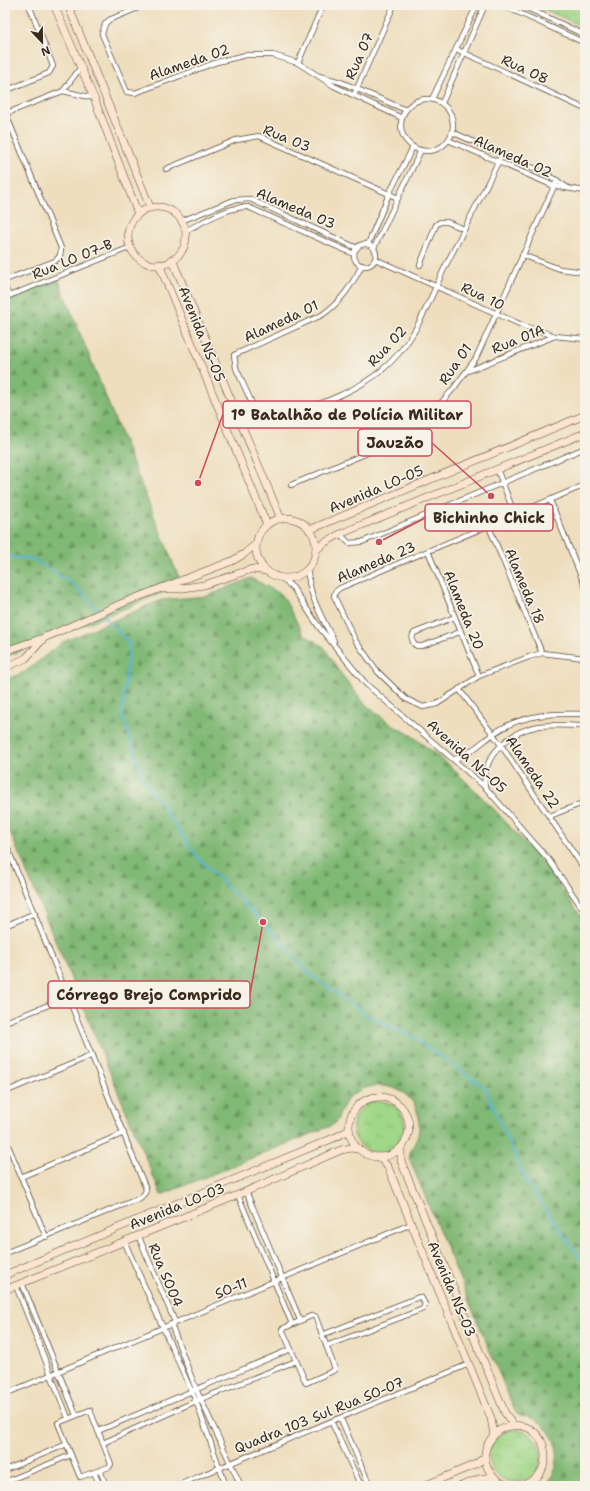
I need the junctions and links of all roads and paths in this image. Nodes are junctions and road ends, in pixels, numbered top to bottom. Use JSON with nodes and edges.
{"nodes":[{"id":1,"x":29,"y":5,"type":"edge"},
{"id":2,"x":54,"y":5,"type":"edge"},
{"id":3,"x":68,"y":5,"type":"edge"},
{"id":4,"x":145,"y":5,"type":"edge"},
{"id":5,"x":323,"y":5,"type":"edge"},
{"id":6,"x":394,"y":5,"type":"edge"},
{"id":7,"x":477,"y":5,"type":"edge"},
{"id":8,"x":485,"y":5,"type":"edge"},
{"id":9,"x":502,"y":5,"type":"edge"},
{"id":10,"x":521,"y":5,"type":"edge"},
{"id":11,"x":534,"y":11,"type":"junction"},
{"id":12,"x":543,"y":15,"type":"junction"},
{"id":13,"x":531,"y":18,"type":"junction"},
{"id":14,"x":540,"y":22,"type":"junction"},
{"id":15,"x":585,"y":35,"type":"edge"},
{"id":16,"x":585,"y":43,"type":"edge"},
{"id":17,"x":456,"y":49,"type":"junction"},
{"id":18,"x":465,"y":53,"type":"junction"},
{"id":19,"x":298,"y":63,"type":"junction"},
{"id":20,"x":81,"y":67,"type":"junction"},
{"id":21,"x":318,"y":75,"type":"junction"},
{"id":22,"x":357,"y":88,"type":"junction"},
{"id":23,"x":5,"y":91,"type":"edge"},
{"id":24,"x":63,"y":91,"type":"junction"},
{"id":25,"x":354,"y":95,"type":"junction"},
{"id":26,"x":94,"y":98,"type":"junction"},
{"id":27,"x":432,"y":99,"type":"junction"},
{"id":28,"x":442,"y":103,"type":"junction"},
{"id":29,"x":585,"y":109,"type":"edge"},
{"id":30,"x":406,"y":110,"type":"junction"},
{"id":31,"x":5,"y":113,"type":"edge"},
{"id":32,"x":402,"y":118,"type":"junction"},
{"id":33,"x":452,"y":132,"type":"junction"},
{"id":34,"x":448,"y":140,"type":"junction"},
{"id":35,"x":413,"y":147,"type":"junction"},
{"id":36,"x":421,"y":150,"type":"junction"},
{"id":37,"x":502,"y":154,"type":"junction"},
{"id":38,"x":498,"y":162,"type":"junction"},
{"id":39,"x":166,"y":169,"type":"dead end"},
{"id":40,"x":557,"y":180,"type":"junction"},
{"id":41,"x":554,"y":186,"type":"junction"},
{"id":42,"x":569,"y":189,"type":"junction"},
{"id":43,"x":585,"y":191,"type":"edge"},
{"id":44,"x":389,"y":194,"type":"junction"},
{"id":45,"x":398,"y":198,"type":"junction"},
{"id":46,"x":150,"y":207,"type":"junction"},
{"id":47,"x":138,"y":214,"type":"junction"},
{"id":48,"x":181,"y":222,"type":"junction"},
{"id":49,"x":464,"y":229,"type":"junction"},
{"id":50,"x":185,"y":231,"type":"junction"},
{"id":51,"x":368,"y":244,"type":"junction"},
{"id":52,"x":131,"y":247,"type":"junction"},
{"id":53,"x":357,"y":248,"type":"junction"},
{"id":54,"x":374,"y":248,"type":"junction"},
{"id":55,"x":354,"y":254,"type":"junction"},
{"id":56,"x":522,"y":255,"type":"junction"},
{"id":57,"x":172,"y":259,"type":"junction"},
{"id":58,"x":375,"y":259,"type":"junction"},
{"id":59,"x":159,"y":264,"type":"junction"},
{"id":60,"x":362,"y":265,"type":"junction"},
{"id":61,"x":420,"y":265,"type":"dead end"},
{"id":62,"x":585,"y":272,"type":"edge"},
{"id":63,"x":5,"y":280,"type":"edge"},
{"id":64,"x":436,"y":286,"type":"junction"},
{"id":65,"x":5,"y":287,"type":"edge"},
{"id":66,"x":495,"y":315,"type":"junction"},
{"id":67,"x":555,"y":336,"type":"junction"},
{"id":68,"x":585,"y":338,"type":"edge"},
{"id":69,"x":234,"y":355,"type":"joint"},
{"id":70,"x":467,"y":371,"type":"junction"},
{"id":71,"x":585,"y":415,"type":"edge"},
{"id":72,"x":585,"y":433,"type":"edge"},
{"id":73,"x":585,"y":448,"type":"edge"},
{"id":74,"x":497,"y":469,"type":"junction"},
{"id":75,"x":503,"y":483,"type":"junction"},
{"id":76,"x":291,"y":485,"type":"dead end"},
{"id":77,"x":585,"y":486,"type":"edge"},
{"id":78,"x":550,"y":500,"type":"junction"},
{"id":79,"x":515,"y":515,"type":"junction"},
{"id":80,"x":281,"y":519,"type":"junction"},
{"id":81,"x":267,"y":525,"type":"junction"},
{"id":82,"x":489,"y":527,"type":"junction"},
{"id":83,"x":310,"y":530,"type":"junction"},
{"id":84,"x":340,"y":534,"type":"junction"},
{"id":85,"x":256,"y":544,"type":"junction"},
{"id":86,"x":316,"y":550,"type":"junction"},
{"id":87,"x":428,"y":551,"type":"junction"},
{"id":88,"x":308,"y":568,"type":"junction"},
{"id":89,"x":267,"y":571,"type":"junction"},
{"id":90,"x":583,"y":577,"type":"edge"},
{"id":91,"x":282,"y":578,"type":"junction"},
{"id":92,"x":585,"y":586,"type":"edge"},
{"id":93,"x":161,"y":589,"type":"junction"},
{"id":94,"x":455,"y":617,"type":"junction"},
{"id":95,"x":460,"y":632,"type":"junction"},
{"id":96,"x":46,"y":637,"type":"junction"},
{"id":97,"x":337,"y":646,"type":"junction"},
{"id":98,"x":5,"y":651,"type":"edge"},
{"id":99,"x":542,"y":653,"type":"junction"},
{"id":100,"x":585,"y":658,"type":"edge"},
{"id":101,"x":5,"y":668,"type":"edge"},
{"id":102,"x":479,"y":676,"type":"junction"},
{"id":103,"x":459,"y":689,"type":"junction"},
{"id":104,"x":585,"y":714,"type":"edge"},
{"id":105,"x":585,"y":726,"type":"edge"},
{"id":106,"x":494,"y":734,"type":"junction"},
{"id":107,"x":501,"y":745,"type":"junction"},
{"id":108,"x":455,"y":759,"type":"junction"},
{"id":109,"x":485,"y":787,"type":"junction"},
{"id":110,"x":585,"y":802,"type":"edge"},
{"id":111,"x":550,"y":816,"type":"junction"},
{"id":112,"x":5,"y":842,"type":"edge"},
{"id":113,"x":585,"y":870,"type":"edge"},
{"id":114,"x":585,"y":912,"type":"edge"},
{"id":115,"x":35,"y":913,"type":"junction"},
{"id":116,"x":5,"y":926,"type":"edge"},
{"id":117,"x":69,"y":997,"type":"junction"},
{"id":118,"x":5,"y":1022,"type":"edge"},
{"id":119,"x":93,"y":1055,"type":"junction"},
{"id":120,"x":5,"y":1092,"type":"edge"},
{"id":121,"x":349,"y":1130,"type":"junction"},
{"id":122,"x":124,"y":1133,"type":"junction"},
{"id":123,"x":5,"y":1138,"type":"edge"},
{"id":124,"x":401,"y":1148,"type":"junction"},
{"id":125,"x":358,"y":1149,"type":"junction"},
{"id":126,"x":379,"y":1157,"type":"junction"},
{"id":127,"x":21,"y":1177,"type":"junction"},
{"id":128,"x":246,"y":1191,"type":"junction"},
{"id":129,"x":238,"y":1195,"type":"junction"},
{"id":130,"x":411,"y":1224,"type":"junction"},
{"id":131,"x":138,"y":1235,"type":"junction"},
{"id":132,"x":46,"y":1237,"type":"junction"},
{"id":133,"x":124,"y":1241,"type":"junction"},
{"id":134,"x":5,"y":1253,"type":"edge"},
{"id":135,"x":5,"y":1275,"type":"edge"},
{"id":136,"x":283,"y":1278,"type":"junction"},
{"id":137,"x":274,"y":1282,"type":"junction"},
{"id":138,"x":19,"y":1284,"type":"junction"},
{"id":139,"x":5,"y":1290,"type":"edge"},
{"id":140,"x":300,"y":1320,"type":"junction"},
{"id":141,"x":173,"y":1323,"type":"junction"},
{"id":142,"x":292,"y":1324,"type":"junction"},
{"id":143,"x":164,"y":1327,"type":"junction"},
{"id":144,"x":322,"y":1335,"type":"junction"},
{"id":145,"x":326,"y":1346,"type":"junction"},
{"id":146,"x":291,"y":1349,"type":"junction"},
{"id":147,"x":296,"y":1361,"type":"junction"},
{"id":148,"x":469,"y":1364,"type":"junction"},
{"id":149,"x":59,"y":1372,"type":"junction"},
{"id":150,"x":52,"y":1375,"type":"junction"},
{"id":151,"x":194,"y":1390,"type":"junction"},
{"id":152,"x":5,"y":1394,"type":"edge"},
{"id":153,"x":198,"y":1400,"type":"junction"},
{"id":154,"x":76,"y":1415,"type":"junction"},
{"id":155,"x":68,"y":1418,"type":"junction"},
{"id":156,"x":341,"y":1419,"type":"junction"},
{"id":157,"x":332,"y":1422,"type":"junction"},
{"id":158,"x":514,"y":1426,"type":"junction"},
{"id":159,"x":98,"y":1430,"type":"junction"},
{"id":160,"x":494,"y":1435,"type":"junction"},
{"id":161,"x":103,"y":1443,"type":"junction"},
{"id":162,"x":67,"y":1444,"type":"junction"},
{"id":163,"x":71,"y":1455,"type":"junction"},
{"id":164,"x":485,"y":1457,"type":"junction"},
{"id":165,"x":231,"y":1463,"type":"junction"},
{"id":166,"x":218,"y":1468,"type":"junction"},
{"id":167,"x":5,"y":1470,"type":"edge"},
{"id":168,"x":100,"y":1470,"type":"junction"},
{"id":169,"x":94,"y":1472,"type":"junction"},
{"id":170,"x":537,"y":1476,"type":"junction"},
{"id":171,"x":494,"y":1478,"type":"junction"},
{"id":172,"x":5,"y":1482,"type":"edge"},
{"id":173,"x":100,"y":1486,"type":"edge"},
{"id":174,"x":106,"y":1486,"type":"edge"},
{"id":175,"x":176,"y":1486,"type":"edge"},
{"id":176,"x":226,"y":1486,"type":"edge"},
{"id":177,"x":241,"y":1486,"type":"edge"},
{"id":178,"x":361,"y":1486,"type":"edge"},
{"id":179,"x":370,"y":1486,"type":"edge"},
{"id":180,"x":424,"y":1486,"type":"edge"},
{"id":181,"x":461,"y":1486,"type":"edge"},
{"id":182,"x":513,"y":1486,"type":"edge"},
{"id":183,"x":517,"y":1486,"type":"edge"},
{"id":184,"x":538,"y":1486,"type":"edge"}],
"edges":[{"from":1,"to":23,"type":"street"},
{"from":2,"to":20,"type":"street"},
{"from":3,"to":46,"type":"street"},
{"from":4,"to":19,"type":"street","name":"Alameda 02"},
{"from":5,"to":19,"type":"street"},
{"from":6,"to":22,"type":"street","name":"Rua 07"},
{"from":7,"to":17,"type":"street"},
{"from":8,"to":18,"type":"street"},
{"from":9,"to":13,"type":"street"},
{"from":10,"to":11,"type":"street"},
{"from":11,"to":12,"type":"street"},
{"from":11,"to":13,"type":"street"},
{"from":12,"to":14,"type":"street"},
{"from":12,"to":15,"type":"street"},
{"from":13,"to":14,"type":"street"},
{"from":14,"to":16,"type":"street"},
{"from":17,"to":18,"type":"street","name":"Rua 08"},
{"from":17,"to":27,"type":"street"},
{"from":18,"to":28,"type":"street"},
{"from":18,"to":29,"type":"street","name":"Rua 08"},
{"from":19,"to":21,"type":"street","name":"Alameda 02"},
{"from":20,"to":24,"type":"street"},
{"from":20,"to":26,"type":"street"},
{"from":21,"to":22,"type":"street","name":"Alameda 02"},
{"from":21,"to":25,"type":"street","name":"Alameda 02"},
{"from":22,"to":25,"type":"street","name":"Rua 07"},
{"from":22,"to":30,"type":"street","name":"Alameda 02"},
{"from":24,"to":26,"type":"street"},
{"from":24,"to":31,"type":"street"},
{"from":25,"to":32,"type":"street","name":"Alameda 02"},
{"from":26,"to":47,"type":"street"},
{"from":27,"to":28,"type":"street"},
{"from":27,"to":30,"type":"street"},
{"from":28,"to":33,"type":"street"},
{"from":30,"to":32,"type":"street"},
{"from":31,"to":63,"type":"street"},
{"from":32,"to":35,"type":"street"},
{"from":33,"to":34,"type":"street"},
{"from":33,"to":37,"type":"street","name":"Alameda 02"},
{"from":34,"to":36,"type":"street"},
{"from":34,"to":38,"type":"street","name":"Alameda 02"},
{"from":35,"to":36,"type":"street"},
{"from":35,"to":44,"type":"street"},
{"from":36,"to":45,"type":"street"},
{"from":37,"to":38,"type":"street","name":"Rua 02"},
{"from":37,"to":40,"type":"street","name":"Alameda 02"},
{"from":38,"to":41,"type":"street","name":"Alameda 02"},
{"from":38,"to":49,"type":"street","name":"Rua 02"},
{"from":39,"to":44,"type":"street","name":"Rua 03"},
{"from":40,"to":41,"type":"street","name":"Rua 01"},
{"from":40,"to":42,"type":"street","name":"Alameda 02"},
{"from":41,"to":42,"type":"street","name":"Alameda 02"},
{"from":41,"to":56,"type":"street","name":"Rua 01"},
{"from":42,"to":43,"type":"street","name":"Alameda 02"},
{"from":44,"to":45,"type":"street","name":"Rua 03"},
{"from":44,"to":51,"type":"street"},
{"from":45,"to":54,"type":"street"},
{"from":46,"to":47,"type":"street"},
{"from":46,"to":48,"type":"street"},
{"from":47,"to":52,"type":"street"},
{"from":48,"to":50,"type":"street"},
{"from":48,"to":53,"type":"street","name":"Alameda 03"},
{"from":49,"to":61,"type":"street"},
{"from":49,"to":64,"type":"street","name":"Rua 02"},
{"from":50,"to":55,"type":"street","name":"Alameda 03"},
{"from":50,"to":57,"type":"street"},
{"from":51,"to":53,"type":"street"},
{"from":51,"to":54,"type":"street"},
{"from":52,"to":59,"type":"street"},
{"from":52,"to":65,"type":"street","name":"Rua LO 07-B"},
{"from":53,"to":55,"type":"street"},
{"from":54,"to":58,"type":"street"},
{"from":55,"to":60,"type":"street"},
{"from":56,"to":62,"type":"street"},
{"from":56,"to":66,"type":"street","name":"Rua 01"},
{"from":57,"to":59,"type":"street"},
{"from":57,"to":80,"type":"street","name":"Avenida NS-05"},
{"from":58,"to":60,"type":"street"},
{"from":58,"to":64,"type":"street","name":"Rua 10"},
{"from":59,"to":81,"type":"street","name":"Avenida NS-05"},
{"from":60,"to":69,"type":"street","name":"Alameda 01"},
{"from":64,"to":66,"type":"street","name":"Rua 10"},
{"from":64,"to":69,"type":"street","name":"Rua 02"},
{"from":66,"to":67,"type":"street","name":"Rua 10"},
{"from":66,"to":70,"type":"street","name":"Rua 01"},
{"from":67,"to":68,"type":"street","name":"Rua 10"},
{"from":67,"to":70,"type":"street","name":"Rua 01A"},
{"from":70,"to":76,"type":"street","name":"Rua 01"},
{"from":71,"to":83,"type":"street","name":"Avenida LO-05"},
{"from":72,"to":74,"type":"street","name":"Avenida LO-05"},
{"from":73,"to":75,"type":"street"},
{"from":74,"to":75,"type":"street"},
{"from":74,"to":84,"type":"street","name":"Avenida LO-05"},
{"from":75,"to":79,"type":"street"},
{"from":75,"to":84,"type":"street"},
{"from":77,"to":78,"type":"street","name":"Alameda 23"},
{"from":78,"to":79,"type":"street","name":"Alameda 23"},
{"from":78,"to":90,"type":"street"},
{"from":79,"to":82,"type":"street","name":"Alameda 23"},
{"from":80,"to":81,"type":"street"},
{"from":80,"to":83,"type":"street"},
{"from":81,"to":85,"type":"street"},
{"from":82,"to":87,"type":"street","name":"Alameda 23"},
{"from":82,"to":99,"type":"street","name":"Alameda 18"},
{"from":83,"to":86,"type":"street"},
{"from":84,"to":86,"type":"street","name":"Avenida LO-05"},
{"from":85,"to":89,"type":"street"},
{"from":85,"to":93,"type":"street"},
{"from":86,"to":88,"type":"street"},
{"from":87,"to":94,"type":"street","name":"Alameda 20"},
{"from":87,"to":103,"type":"street","name":"Alameda 23"},
{"from":88,"to":91,"type":"street"},
{"from":88,"to":97,"type":"street","name":"Avenida NS-05"},
{"from":89,"to":91,"type":"street"},
{"from":89,"to":93,"type":"street"},
{"from":90,"to":92,"type":"street"},
{"from":91,"to":97,"type":"street","name":"Avenida NS-05"},
{"from":93,"to":96,"type":"street"},
{"from":94,"to":95,"type":"street","name":"Alameda 20"},
{"from":94,"to":95,"type":"street"},
{"from":95,"to":102,"type":"street","name":"Alameda 20"},
{"from":96,"to":98,"type":"street"},
{"from":96,"to":101,"type":"street"},
{"from":97,"to":108,"type":"street","name":"Avenida NS-05"},
{"from":99,"to":100,"type":"street"},
{"from":99,"to":102,"type":"street"},
{"from":102,"to":103,"type":"street"},
{"from":103,"to":106,"type":"street","name":"Alameda 22"},
{"from":104,"to":106,"type":"street"},
{"from":105,"to":107,"type":"street"},
{"from":106,"to":107,"type":"street","name":"Alameda 22"},
{"from":106,"to":108,"type":"street"},
{"from":107,"to":109,"type":"street"},
{"from":107,"to":111,"type":"street","name":"Alameda 22"},
{"from":108,"to":109,"type":"street","name":"Avenida NS-05"},
{"from":109,"to":114,"type":"street","name":"Avenida NS-05"},
{"from":110,"to":111,"type":"street"},
{"from":111,"to":113,"type":"street","name":"Alameda 22"},
{"from":112,"to":115,"type":"street"},
{"from":115,"to":116,"type":"street"},
{"from":115,"to":117,"type":"street"},
{"from":117,"to":118,"type":"street"},
{"from":117,"to":119,"type":"street"},
{"from":119,"to":120,"type":"street"},
{"from":119,"to":122,"type":"street"},
{"from":121,"to":124,"type":"street"},
{"from":121,"to":125,"type":"street"},
{"from":121,"to":135,"type":"street","name":"Avenida LO-03"},
{"from":122,"to":127,"type":"street"},
{"from":122,"to":132,"type":"street"},
{"from":123,"to":127,"type":"street"},
{"from":124,"to":126,"type":"street"},
{"from":124,"to":158,"type":"street","name":"Avenida NS-03"},
{"from":125,"to":126,"type":"street"},
{"from":125,"to":128,"type":"street","name":"Avenida LO-03"},
{"from":126,"to":130,"type":"street","name":"Avenida NS-03"},
{"from":127,"to":132,"type":"street"},
{"from":128,"to":129,"type":"street","name":"Avenida LO-03"},
{"from":128,"to":136,"type":"street"},
{"from":129,"to":131,"type":"street","name":"Avenida LO-03"},
{"from":129,"to":137,"type":"street"},
{"from":130,"to":136,"type":"street","name":"SO-11"},
{"from":130,"to":148,"type":"street","name":"Avenida NS-03"},
{"from":131,"to":133,"type":"street","name":"Avenida LO-03"},
{"from":131,"to":141,"type":"street","name":"Rua SO04"},
{"from":132,"to":134,"type":"street"},
{"from":133,"to":138,"type":"street","name":"Avenida LO-03"},
{"from":133,"to":143,"type":"street"},
{"from":136,"to":137,"type":"street","name":"SO-11"},
{"from":136,"to":140,"type":"street"},
{"from":137,"to":141,"type":"street","name":"SO-11"},
{"from":137,"to":142,"type":"street"},
{"from":138,"to":139,"type":"street","name":"Avenida LO-03"},
{"from":138,"to":149,"type":"street"},
{"from":138,"to":150,"type":"street"},
{"from":140,"to":142,"type":"street"},
{"from":140,"to":144,"type":"street"},
{"from":141,"to":143,"type":"street","name":"SO-11"},
{"from":141,"to":151,"type":"street","name":"Rua SO04"},
{"from":142,"to":146,"type":"street"},
{"from":143,"to":149,"type":"street","name":"SO-11"},
{"from":143,"to":151,"type":"street"},
{"from":144,"to":145,"type":"street"},
{"from":144,"to":145,"type":"street"},
{"from":145,"to":147,"type":"street"},
{"from":146,"to":147,"type":"street"},
{"from":146,"to":151,"type":"street"},
{"from":147,"to":153,"type":"street"},
{"from":148,"to":156,"type":"street","name":"Quadra 103 Sul Rua SO-07"},
{"from":148,"to":160,"type":"street","name":"Avenida NS-03"},
{"from":149,"to":150,"type":"street","name":"SO-11"},
{"from":149,"to":154,"type":"street"},
{"from":150,"to":152,"type":"street","name":"SO-11"},
{"from":150,"to":155,"type":"street"},
{"from":151,"to":153,"type":"street"},
{"from":151,"to":159,"type":"street"},
{"from":153,"to":161,"type":"street"},
{"from":153,"to":165,"type":"street"},
{"from":153,"to":166,"type":"street"},
{"from":154,"to":155,"type":"street"},
{"from":154,"to":159,"type":"street"},
{"from":155,"to":162,"type":"street"},
{"from":156,"to":157,"type":"street","name":"Quadra 103 Sul Rua SO-07"},
{"from":156,"to":179,"type":"street"},
{"from":157,"to":165,"type":"street","name":"Quadra 103 Sul Rua SO-07"},
{"from":157,"to":178,"type":"street"},
{"from":158,"to":160,"type":"street"},
{"from":158,"to":170,"type":"street"},
{"from":159,"to":161,"type":"street"},
{"from":160,"to":164,"type":"street"},
{"from":161,"to":168,"type":"street"},
{"from":162,"to":163,"type":"street"},
{"from":162,"to":167,"type":"street"},
{"from":163,"to":169,"type":"street"},
{"from":163,"to":172,"type":"street"},
{"from":164,"to":171,"type":"street"},
{"from":164,"to":180,"type":"street"},
{"from":165,"to":166,"type":"street","name":"Quadra 103 Sul Rua SO-07"},
{"from":165,"to":177,"type":"street"},
{"from":166,"to":175,"type":"street","name":"Quadra 103 Sul Rua SO-07"},
{"from":166,"to":176,"type":"street"},
{"from":168,"to":169,"type":"street"},
{"from":168,"to":174,"type":"street"},
{"from":169,"to":173,"type":"street"},
{"from":170,"to":183,"type":"street"},
{"from":170,"to":184,"type":"street"},
{"from":171,"to":181,"type":"street"},
{"from":171,"to":182,"type":"street"}]}
